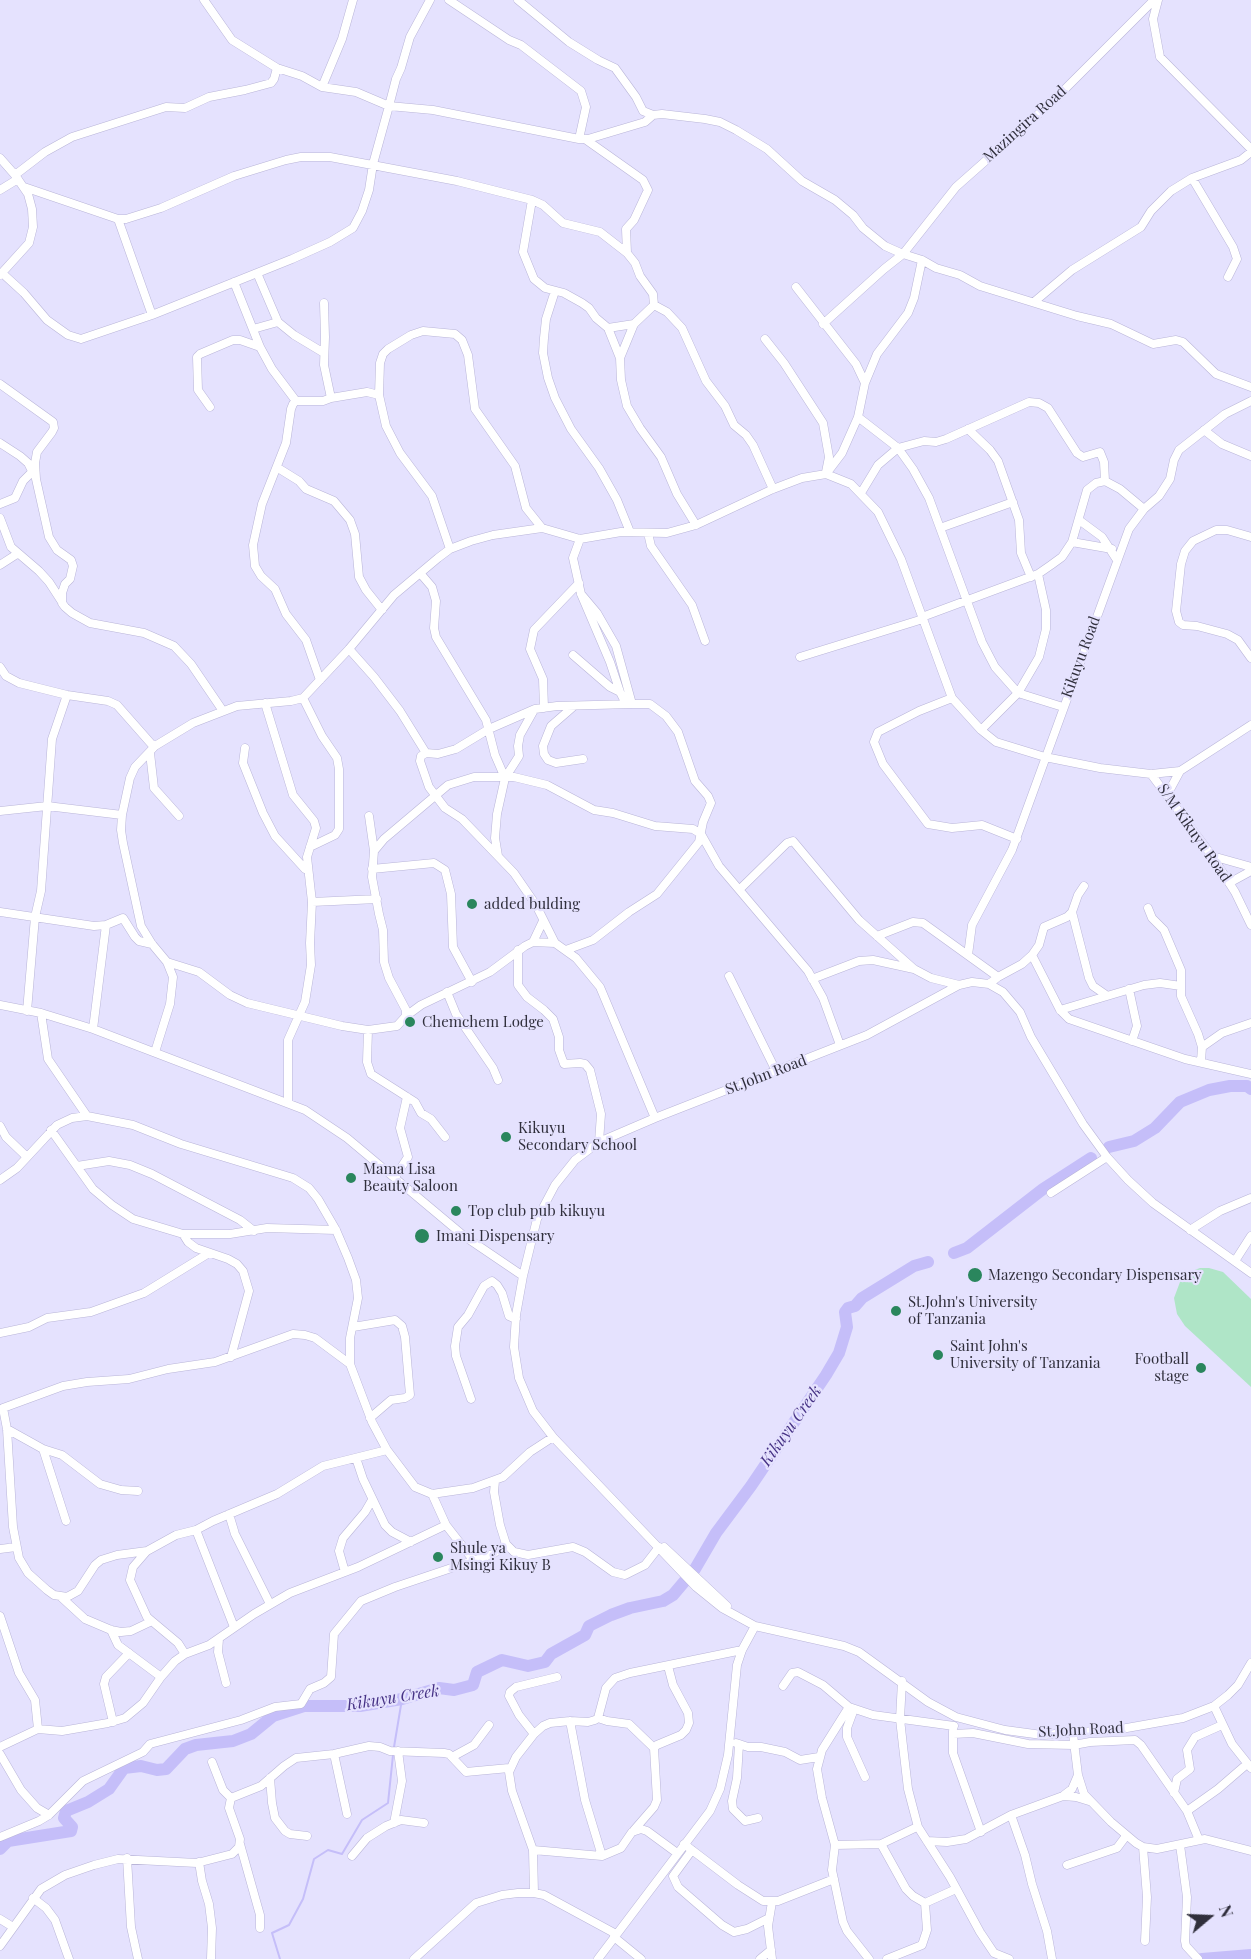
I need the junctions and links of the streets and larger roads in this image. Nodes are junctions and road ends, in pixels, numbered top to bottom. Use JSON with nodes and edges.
{"nodes":[{"id":1,"x":204,"y":0,"type":"edge"},
{"id":2,"x":353,"y":0,"type":"edge"},
{"id":3,"x":430,"y":0,"type":"edge"},
{"id":4,"x":449,"y":0,"type":"edge"},
{"id":5,"x":518,"y":0,"type":"edge"},
{"id":6,"x":1156,"y":0,"type":"edge"},
{"id":7,"x":277,"y":68,"type":"junction"},
{"id":8,"x":322,"y":87,"type":"junction"},
{"id":9,"x":389,"y":106,"type":"junction"},
{"id":10,"x":653,"y":115,"type":"junction"},
{"id":11,"x":582,"y":139,"type":"junction"},
{"id":12,"x":1251,"y":151,"type":"edge"},
{"id":13,"x":0,"y":158,"type":"edge"},
{"id":14,"x":373,"y":164,"type":"junction"},
{"id":15,"x":17,"y":177,"type":"junction"},
{"id":16,"x":1192,"y":178,"type":"junction"},
{"id":17,"x":24,"y":187,"type":"junction"},
{"id":18,"x":0,"y":190,"type":"edge"},
{"id":19,"x":532,"y":200,"type":"junction"},
{"id":20,"x":118,"y":219,"type":"junction"},
{"id":21,"x":627,"y":253,"type":"junction"},
{"id":22,"x":903,"y":254,"type":"junction"},
{"id":23,"x":922,"y":260,"type":"junction"},
{"id":24,"x":257,"y":273,"type":"junction"},
{"id":25,"x":1,"y":274,"type":"edge"},
{"id":26,"x":1228,"y":277,"type":"dead end"},
{"id":27,"x":234,"y":282,"type":"junction"},
{"id":28,"x":796,"y":287,"type":"dead end"},
{"id":29,"x":555,"y":291,"type":"junction"},
{"id":30,"x":1034,"y":302,"type":"junction"},
{"id":31,"x":324,"y":303,"type":"dead end"},
{"id":32,"x":654,"y":305,"type":"junction"},
{"id":33,"x":152,"y":315,"type":"junction"},
{"id":34,"x":278,"y":322,"type":"junction"},
{"id":35,"x":634,"y":324,"type":"junction"},
{"id":36,"x":824,"y":324,"type":"junction"},
{"id":37,"x":608,"y":328,"type":"junction"},
{"id":38,"x":253,"y":329,"type":"junction"},
{"id":39,"x":765,"y":339,"type":"dead end"},
{"id":40,"x":260,"y":347,"type":"junction"},
{"id":41,"x":324,"y":353,"type":"junction"},
{"id":42,"x":620,"y":358,"type":"junction"},
{"id":43,"x":865,"y":383,"type":"junction"},
{"id":44,"x":0,"y":384,"type":"edge"},
{"id":45,"x":1251,"y":387,"type":"edge"},
{"id":46,"x":379,"y":395,"type":"junction"},
{"id":47,"x":331,"y":398,"type":"junction"},
{"id":48,"x":296,"y":401,"type":"junction"},
{"id":49,"x":1251,"y":401,"type":"edge"},
{"id":50,"x":210,"y":406,"type":"dead end"},
{"id":51,"x":858,"y":417,"type":"junction"},
{"id":52,"x":968,"y":429,"type":"junction"},
{"id":53,"x":1204,"y":430,"type":"junction"},
{"id":54,"x":0,"y":443,"type":"edge"},
{"id":55,"x":898,"y":448,"type":"junction"},
{"id":56,"x":1251,"y":456,"type":"edge"},
{"id":57,"x":278,"y":468,"type":"junction"},
{"id":58,"x":826,"y":474,"type":"junction"},
{"id":59,"x":34,"y":475,"type":"junction"},
{"id":60,"x":1105,"y":481,"type":"junction"},
{"id":61,"x":773,"y":489,"type":"junction"},
{"id":62,"x":861,"y":493,"type":"junction"},
{"id":63,"x":1013,"y":502,"type":"junction"},
{"id":64,"x":0,"y":504,"type":"edge"},
{"id":65,"x":1144,"y":509,"type":"junction"},
{"id":66,"x":0,"y":518,"type":"edge"},
{"id":67,"x":1079,"y":520,"type":"junction"},
{"id":68,"x":696,"y":525,"type":"junction"},
{"id":69,"x":542,"y":528,"type":"junction"},
{"id":70,"x":940,"y":528,"type":"junction"},
{"id":71,"x":630,"y":531,"type":"junction"},
{"id":72,"x":648,"y":533,"type":"junction"},
{"id":73,"x":1251,"y":537,"type":"edge"},
{"id":74,"x":580,"y":539,"type":"junction"},
{"id":75,"x":1072,"y":542,"type":"junction"},
{"id":76,"x":450,"y":549,"type":"junction"},
{"id":77,"x":1112,"y":549,"type":"junction"},
{"id":78,"x":17,"y":554,"type":"junction"},
{"id":79,"x":1117,"y":560,"type":"junction"},
{"id":80,"x":0,"y":565,"type":"edge"},
{"id":81,"x":420,"y":573,"type":"junction"},
{"id":82,"x":1035,"y":576,"type":"junction"},
{"id":83,"x":579,"y":583,"type":"junction"},
{"id":84,"x":65,"y":584,"type":"junction"},
{"id":85,"x":51,"y":586,"type":"junction"},
{"id":86,"x":581,"y":594,"type":"junction"},
{"id":87,"x":966,"y":600,"type":"junction"},
{"id":88,"x":62,"y":603,"type":"junction"},
{"id":89,"x":382,"y":610,"type":"junction"},
{"id":90,"x":922,"y":618,"type":"junction"},
{"id":91,"x":705,"y":641,"type":"dead end"},
{"id":92,"x":349,"y":649,"type":"junction"},
{"id":93,"x":573,"y":655,"type":"dead end"},
{"id":94,"x":800,"y":657,"type":"dead end"},
{"id":95,"x":1251,"y":658,"type":"edge"},
{"id":96,"x":0,"y":667,"type":"edge"},
{"id":97,"x":320,"y":680,"type":"junction"},
{"id":98,"x":620,"y":692,"type":"junction"},
{"id":99,"x":1018,"y":693,"type":"junction"},
{"id":100,"x":67,"y":695,"type":"junction"},
{"id":101,"x":303,"y":698,"type":"junction"},
{"id":102,"x":952,"y":698,"type":"junction"},
{"id":103,"x":265,"y":703,"type":"junction"},
{"id":104,"x":632,"y":704,"type":"junction"},
{"id":105,"x":574,"y":706,"type":"junction"},
{"id":106,"x":1063,"y":707,"type":"junction"},
{"id":107,"x":544,"y":708,"type":"junction"},
{"id":108,"x":535,"y":709,"type":"junction"},
{"id":109,"x":223,"y":711,"type":"junction"},
{"id":110,"x":1248,"y":728,"type":"edge"},
{"id":111,"x":489,"y":729,"type":"junction"},
{"id":112,"x":981,"y":730,"type":"junction"},
{"id":113,"x":245,"y":748,"type":"dead end"},
{"id":114,"x":152,"y":750,"type":"junction"},
{"id":115,"x":426,"y":753,"type":"junction"},
{"id":116,"x":1045,"y":757,"type":"junction"},
{"id":117,"x":583,"y":759,"type":"dead end"},
{"id":118,"x":1180,"y":771,"type":"junction"},
{"id":119,"x":1151,"y":774,"type":"junction"},
{"id":120,"x":505,"y":777,"type":"junction"},
{"id":121,"x":435,"y":794,"type":"junction"},
{"id":122,"x":1167,"y":795,"type":"junction"},
{"id":123,"x":47,"y":806,"type":"junction"},
{"id":124,"x":0,"y":811,"type":"edge"},
{"id":125,"x":122,"y":815,"type":"junction"},
{"id":126,"x":179,"y":816,"type":"dead end"},
{"id":127,"x":369,"y":816,"type":"dead end"},
{"id":128,"x":701,"y":834,"type":"junction"},
{"id":129,"x":1017,"y":839,"type":"junction"},
{"id":130,"x":310,"y":847,"type":"junction"},
{"id":131,"x":374,"y":851,"type":"junction"},
{"id":132,"x":1212,"y":856,"type":"junction"},
{"id":133,"x":498,"y":858,"type":"junction"},
{"id":134,"x":372,"y":869,"type":"junction"},
{"id":135,"x":1251,"y":869,"type":"edge"},
{"id":136,"x":308,"y":870,"type":"junction"},
{"id":137,"x":1229,"y":883,"type":"junction"},
{"id":138,"x":1084,"y":886,"type":"dead end"},
{"id":139,"x":740,"y":889,"type":"junction"},
{"id":140,"x":376,"y":899,"type":"junction"},
{"id":141,"x":312,"y":902,"type":"junction"},
{"id":142,"x":1148,"y":908,"type":"dead end"},
{"id":143,"x":0,"y":912,"type":"edge"},
{"id":144,"x":1072,"y":912,"type":"junction"},
{"id":145,"x":35,"y":917,"type":"junction"},
{"id":146,"x":543,"y":921,"type":"junction"},
{"id":147,"x":106,"y":925,"type":"junction"},
{"id":148,"x":1251,"y":925,"type":"edge"},
{"id":149,"x":877,"y":936,"type":"junction"},
{"id":150,"x":534,"y":942,"type":"junction"},
{"id":151,"x":555,"y":942,"type":"junction"},
{"id":152,"x":152,"y":944,"type":"junction"},
{"id":153,"x":518,"y":950,"type":"junction"},
{"id":154,"x":566,"y":950,"type":"junction"},
{"id":155,"x":968,"y":955,"type":"junction"},
{"id":156,"x":1032,"y":955,"type":"junction"},
{"id":157,"x":167,"y":963,"type":"junction"},
{"id":158,"x":914,"y":969,"type":"junction"},
{"id":159,"x":729,"y":976,"type":"dead end"},
{"id":160,"x":998,"y":977,"type":"junction"},
{"id":161,"x":812,"y":979,"type":"junction"},
{"id":162,"x":472,"y":982,"type":"junction"},
{"id":163,"x":989,"y":984,"type":"junction"},
{"id":164,"x":959,"y":985,"type":"junction"},
{"id":165,"x":1181,"y":986,"type":"junction"},
{"id":166,"x":1129,"y":989,"type":"junction"},
{"id":167,"x":447,"y":992,"type":"junction"},
{"id":168,"x":1106,"y":995,"type":"junction"},
{"id":169,"x":0,"y":1005,"type":"edge"},
{"id":170,"x":1060,"y":1010,"type":"junction"},
{"id":171,"x":27,"y":1011,"type":"junction"},
{"id":172,"x":41,"y":1013,"type":"junction"},
{"id":173,"x":406,"y":1016,"type":"junction"},
{"id":174,"x":300,"y":1017,"type":"junction"},
{"id":175,"x":1251,"y":1023,"type":"edge"},
{"id":176,"x":93,"y":1029,"type":"junction"},
{"id":177,"x":368,"y":1030,"type":"junction"},
{"id":178,"x":1132,"y":1041,"type":"junction"},
{"id":179,"x":840,"y":1045,"type":"junction"},
{"id":180,"x":1202,"y":1047,"type":"junction"},
{"id":181,"x":155,"y":1052,"type":"junction"},
{"id":182,"x":1201,"y":1061,"type":"junction"},
{"id":183,"x":776,"y":1071,"type":"junction"},
{"id":184,"x":1251,"y":1074,"type":"edge"},
{"id":185,"x":498,"y":1080,"type":"dead end"},
{"id":186,"x":407,"y":1097,"type":"junction"},
{"id":187,"x":288,"y":1102,"type":"junction"},
{"id":188,"x":87,"y":1116,"type":"junction"},
{"id":189,"x":656,"y":1118,"type":"junction"},
{"id":190,"x":0,"y":1126,"type":"edge"},
{"id":191,"x":51,"y":1130,"type":"junction"},
{"id":192,"x":445,"y":1137,"type":"dead end"},
{"id":193,"x":599,"y":1142,"type":"junction"},
{"id":194,"x":1107,"y":1157,"type":"junction"},
{"id":195,"x":27,"y":1158,"type":"junction"},
{"id":196,"x":77,"y":1166,"type":"junction"},
{"id":197,"x":395,"y":1177,"type":"junction"},
{"id":198,"x":0,"y":1180,"type":"edge"},
{"id":199,"x":1051,"y":1192,"type":"dead end"},
{"id":200,"x":1251,"y":1198,"type":"edge"},
{"id":201,"x":336,"y":1230,"type":"junction"},
{"id":202,"x":1190,"y":1230,"type":"junction"},
{"id":203,"x":254,"y":1232,"type":"junction"},
{"id":204,"x":183,"y":1234,"type":"junction"},
{"id":205,"x":1251,"y":1236,"type":"edge"},
{"id":206,"x":209,"y":1253,"type":"junction"},
{"id":207,"x":1235,"y":1261,"type":"junction"},
{"id":208,"x":1251,"y":1273,"type":"edge"},
{"id":209,"x":523,"y":1276,"type":"junction"},
{"id":210,"x":516,"y":1319,"type":"junction"},
{"id":211,"x":353,"y":1327,"type":"junction"},
{"id":212,"x":0,"y":1333,"type":"edge"},
{"id":213,"x":231,"y":1357,"type":"junction"},
{"id":214,"x":350,"y":1364,"type":"junction"},
{"id":215,"x":0,"y":1399,"type":"edge"},
{"id":216,"x":471,"y":1399,"type":"dead end"},
{"id":217,"x":1,"y":1410,"type":"edge"},
{"id":218,"x":370,"y":1418,"type":"junction"},
{"id":219,"x":7,"y":1429,"type":"junction"},
{"id":220,"x":553,"y":1437,"type":"junction"},
{"id":221,"x":43,"y":1449,"type":"junction"},
{"id":222,"x":387,"y":1450,"type":"junction"},
{"id":223,"x":356,"y":1458,"type":"junction"},
{"id":224,"x":495,"y":1480,"type":"junction"},
{"id":225,"x":138,"y":1491,"type":"dead end"},
{"id":226,"x":432,"y":1494,"type":"junction"},
{"id":227,"x":372,"y":1500,"type":"junction"},
{"id":228,"x":229,"y":1514,"type":"junction"},
{"id":229,"x":66,"y":1521,"type":"dead end"},
{"id":230,"x":446,"y":1525,"type":"junction"},
{"id":231,"x":196,"y":1530,"type":"junction"},
{"id":232,"x":644,"y":1530,"type":"junction"},
{"id":233,"x":411,"y":1542,"type":"junction"},
{"id":234,"x":506,"y":1544,"type":"junction"},
{"id":235,"x":16,"y":1547,"type":"junction"},
{"id":236,"x":659,"y":1547,"type":"junction"},
{"id":237,"x":0,"y":1549,"type":"edge"},
{"id":238,"x":147,"y":1551,"type":"junction"},
{"id":239,"x":474,"y":1562,"type":"junction"},
{"id":240,"x":677,"y":1562,"type":"junction"},
{"id":241,"x":345,"y":1572,"type":"junction"},
{"id":242,"x":61,"y":1597,"type":"junction"},
{"id":243,"x":270,"y":1604,"type":"junction"},
{"id":244,"x":0,"y":1616,"type":"edge"},
{"id":245,"x":150,"y":1622,"type":"junction"},
{"id":246,"x":755,"y":1626,"type":"junction"},
{"id":247,"x":234,"y":1628,"type":"junction"},
{"id":248,"x":111,"y":1630,"type":"junction"},
{"id":249,"x":219,"y":1639,"type":"junction"},
{"id":250,"x":741,"y":1650,"type":"junction"},
{"id":251,"x":129,"y":1653,"type":"junction"},
{"id":252,"x":185,"y":1654,"type":"junction"},
{"id":253,"x":1251,"y":1663,"type":"edge"},
{"id":254,"x":668,"y":1666,"type":"junction"},
{"id":255,"x":161,"y":1677,"type":"junction"},
{"id":256,"x":557,"y":1677,"type":"dead end"},
{"id":257,"x":902,"y":1681,"type":"junction"},
{"id":258,"x":226,"y":1683,"type":"dead end"},
{"id":259,"x":783,"y":1686,"type":"dead end"},
{"id":260,"x":1214,"y":1707,"type":"junction"},
{"id":261,"x":851,"y":1708,"type":"junction"},
{"id":262,"x":956,"y":1717,"type":"junction"},
{"id":263,"x":597,"y":1718,"type":"junction"},
{"id":264,"x":900,"y":1719,"type":"junction"},
{"id":265,"x":570,"y":1721,"type":"junction"},
{"id":266,"x":113,"y":1722,"type":"junction"},
{"id":267,"x":489,"y":1725,"type":"dead end"},
{"id":268,"x":1222,"y":1725,"type":"junction"},
{"id":269,"x":38,"y":1729,"type":"junction"},
{"id":270,"x":954,"y":1730,"type":"junction"},
{"id":271,"x":534,"y":1734,"type":"junction"},
{"id":272,"x":1073,"y":1734,"type":"junction"},
{"id":273,"x":729,"y":1739,"type":"junction"},
{"id":274,"x":739,"y":1744,"type":"junction"},
{"id":275,"x":1074,"y":1745,"type":"junction"},
{"id":276,"x":0,"y":1747,"type":"edge"},
{"id":277,"x":654,"y":1748,"type":"junction"},
{"id":278,"x":398,"y":1751,"type":"junction"},
{"id":279,"x":0,"y":1754,"type":"edge"},
{"id":280,"x":334,"y":1754,"type":"junction"},
{"id":281,"x":452,"y":1757,"type":"junction"},
{"id":282,"x":819,"y":1758,"type":"junction"},
{"id":283,"x":212,"y":1762,"type":"dead end"},
{"id":284,"x":1250,"y":1767,"type":"edge"},
{"id":285,"x":510,"y":1768,"type":"junction"},
{"id":286,"x":1078,"y":1775,"type":"junction"},
{"id":287,"x":270,"y":1778,"type":"junction"},
{"id":288,"x":865,"y":1778,"type":"dead end"},
{"id":289,"x":1174,"y":1793,"type":"junction"},
{"id":290,"x":1063,"y":1796,"type":"junction"},
{"id":291,"x":231,"y":1798,"type":"junction"},
{"id":292,"x":1092,"y":1803,"type":"junction"},
{"id":293,"x":1187,"y":1811,"type":"junction"},
{"id":294,"x":347,"y":1814,"type":"dead end"},
{"id":295,"x":49,"y":1815,"type":"junction"},
{"id":296,"x":1011,"y":1815,"type":"junction"},
{"id":297,"x":758,"y":1818,"type":"dead end"},
{"id":298,"x":394,"y":1823,"type":"junction"},
{"id":299,"x":424,"y":1823,"type":"dead end"},
{"id":300,"x":917,"y":1827,"type":"junction"},
{"id":301,"x":634,"y":1830,"type":"junction"},
{"id":302,"x":981,"y":1832,"type":"junction"},
{"id":303,"x":307,"y":1836,"type":"dead end"},
{"id":304,"x":1126,"y":1836,"type":"junction"},
{"id":305,"x":0,"y":1838,"type":"edge"},
{"id":306,"x":1199,"y":1840,"type":"junction"},
{"id":307,"x":927,"y":1841,"type":"junction"},
{"id":308,"x":240,"y":1844,"type":"junction"},
{"id":309,"x":684,"y":1844,"type":"junction"},
{"id":310,"x":881,"y":1844,"type":"junction"},
{"id":311,"x":835,"y":1845,"type":"junction"},
{"id":312,"x":1180,"y":1845,"type":"junction"},
{"id":313,"x":1143,"y":1847,"type":"junction"},
{"id":314,"x":533,"y":1850,"type":"junction"},
{"id":315,"x":692,"y":1850,"type":"junction"},
{"id":316,"x":1251,"y":1851,"type":"edge"},
{"id":317,"x":677,"y":1853,"type":"junction"},
{"id":318,"x":352,"y":1856,"type":"dead end"},
{"id":319,"x":602,"y":1856,"type":"junction"},
{"id":320,"x":127,"y":1858,"type":"junction"},
{"id":321,"x":199,"y":1862,"type":"junction"},
{"id":322,"x":1067,"y":1864,"type":"dead end"},
{"id":323,"x":834,"y":1879,"type":"junction"},
{"id":324,"x":956,"y":1889,"type":"junction"},
{"id":325,"x":534,"y":1893,"type":"junction"},
{"id":326,"x":33,"y":1898,"type":"junction"},
{"id":327,"x":772,"y":1902,"type":"junction"},
{"id":328,"x":925,"y":1903,"type":"junction"},
{"id":329,"x":769,"y":1918,"type":"junction"},
{"id":330,"x":0,"y":1919,"type":"edge"},
{"id":331,"x":13,"y":1927,"type":"junction"},
{"id":332,"x":260,"y":1928,"type":"dead end"},
{"id":333,"x":615,"y":1936,"type":"junction"},
{"id":334,"x":1145,"y":1941,"type":"dead end"},
{"id":335,"x":0,"y":1946,"type":"edge"},
{"id":336,"x":772,"y":1955,"type":"edge"},
{"id":337,"x":998,"y":1957,"type":"edge"},
{"id":338,"x":69,"y":1959,"type":"edge"},
{"id":339,"x":138,"y":1959,"type":"edge"},
{"id":340,"x":211,"y":1959,"type":"edge"},
{"id":341,"x":414,"y":1959,"type":"edge"},
{"id":342,"x":598,"y":1959,"type":"edge"},
{"id":343,"x":641,"y":1959,"type":"edge"},
{"id":344,"x":760,"y":1959,"type":"edge"},
{"id":345,"x":869,"y":1959,"type":"edge"},
{"id":346,"x":887,"y":1959,"type":"edge"},
{"id":347,"x":1009,"y":1959,"type":"edge"},
{"id":348,"x":1052,"y":1959,"type":"edge"},
{"id":349,"x":1198,"y":1959,"type":"edge"}],
"edges":[{"from":1,"to":7,"type":"street"},
{"from":2,"to":8,"type":"street"},
{"from":3,"to":9,"type":"street"},
{"from":4,"to":11,"type":"street"},
{"from":5,"to":10,"type":"street"},
{"from":6,"to":12,"type":"street"},
{"from":6,"to":22,"type":"street","name":"Mazingira Road"},
{"from":7,"to":8,"type":"street"},
{"from":7,"to":15,"type":"street"},
{"from":8,"to":9,"type":"street"},
{"from":9,"to":11,"type":"street"},
{"from":9,"to":14,"type":"street"},
{"from":10,"to":11,"type":"street"},
{"from":10,"to":22,"type":"street"},
{"from":11,"to":21,"type":"street"},
{"from":12,"to":16,"type":"street"},
{"from":13,"to":15,"type":"street"},
{"from":14,"to":19,"type":"street"},
{"from":14,"to":20,"type":"street"},
{"from":14,"to":24,"type":"street"},
{"from":15,"to":17,"type":"street"},
{"from":15,"to":18,"type":"street"},
{"from":16,"to":26,"type":"street"},
{"from":16,"to":30,"type":"street"},
{"from":17,"to":20,"type":"street"},
{"from":17,"to":25,"type":"street"},
{"from":19,"to":21,"type":"street"},
{"from":19,"to":29,"type":"street"},
{"from":20,"to":33,"type":"street"},
{"from":21,"to":32,"type":"street"},
{"from":22,"to":23,"type":"street"},
{"from":22,"to":36,"type":"street","name":"Mazingira Road"},
{"from":23,"to":30,"type":"street"},
{"from":23,"to":43,"type":"street"},
{"from":24,"to":27,"type":"street"},
{"from":24,"to":34,"type":"street"},
{"from":25,"to":33,"type":"street"},
{"from":27,"to":33,"type":"street"},
{"from":27,"to":38,"type":"street"},
{"from":28,"to":36,"type":"street"},
{"from":29,"to":37,"type":"street"},
{"from":29,"to":71,"type":"street"},
{"from":30,"to":45,"type":"street"},
{"from":31,"to":41,"type":"street"},
{"from":32,"to":35,"type":"street"},
{"from":32,"to":61,"type":"street"},
{"from":34,"to":38,"type":"street"},
{"from":34,"to":41,"type":"street"},
{"from":35,"to":37,"type":"street"},
{"from":35,"to":42,"type":"street"},
{"from":36,"to":43,"type":"street"},
{"from":37,"to":42,"type":"street"},
{"from":38,"to":40,"type":"street"},
{"from":39,"to":58,"type":"street"},
{"from":40,"to":48,"type":"street"},
{"from":40,"to":50,"type":"street"},
{"from":41,"to":47,"type":"street"},
{"from":42,"to":68,"type":"street"},
{"from":43,"to":51,"type":"street"},
{"from":44,"to":59,"type":"street"},
{"from":46,"to":47,"type":"street"},
{"from":46,"to":69,"type":"street"},
{"from":46,"to":76,"type":"street"},
{"from":47,"to":48,"type":"street"},
{"from":48,"to":57,"type":"street"},
{"from":49,"to":53,"type":"street","name":"Kikuyu Road"},
{"from":51,"to":55,"type":"street"},
{"from":51,"to":58,"type":"street"},
{"from":52,"to":55,"type":"street"},
{"from":52,"to":60,"type":"street"},
{"from":52,"to":63,"type":"street"},
{"from":53,"to":56,"type":"street"},
{"from":53,"to":65,"type":"street","name":"Kikuyu Road"},
{"from":54,"to":59,"type":"street"},
{"from":55,"to":62,"type":"street"},
{"from":55,"to":70,"type":"street"},
{"from":57,"to":89,"type":"street"},
{"from":57,"to":97,"type":"street"},
{"from":58,"to":61,"type":"street"},
{"from":58,"to":62,"type":"street"},
{"from":59,"to":64,"type":"street"},
{"from":59,"to":84,"type":"street"},
{"from":60,"to":65,"type":"street"},
{"from":60,"to":67,"type":"street"},
{"from":61,"to":68,"type":"street"},
{"from":62,"to":90,"type":"street"},
{"from":63,"to":70,"type":"street"},
{"from":63,"to":82,"type":"street"},
{"from":65,"to":79,"type":"street","name":"Kikuyu Road"},
{"from":66,"to":78,"type":"street"},
{"from":67,"to":75,"type":"street"},
{"from":67,"to":77,"type":"street"},
{"from":68,"to":72,"type":"street"},
{"from":69,"to":74,"type":"street"},
{"from":69,"to":76,"type":"street"},
{"from":70,"to":87,"type":"street"},
{"from":71,"to":72,"type":"street"},
{"from":71,"to":74,"type":"street"},
{"from":72,"to":91,"type":"street"},
{"from":73,"to":95,"type":"street"},
{"from":74,"to":83,"type":"street"},
{"from":75,"to":77,"type":"street"},
{"from":75,"to":82,"type":"street"},
{"from":76,"to":81,"type":"street"},
{"from":77,"to":79,"type":"street"},
{"from":78,"to":80,"type":"street"},
{"from":78,"to":85,"type":"street"},
{"from":79,"to":106,"type":"street","name":"Kikuyu Road"},
{"from":81,"to":89,"type":"street"},
{"from":81,"to":111,"type":"street"},
{"from":82,"to":87,"type":"street"},
{"from":82,"to":99,"type":"street"},
{"from":83,"to":86,"type":"street"},
{"from":83,"to":107,"type":"street"},
{"from":84,"to":85,"type":"street"},
{"from":84,"to":88,"type":"street"},
{"from":85,"to":88,"type":"street"},
{"from":86,"to":98,"type":"street"},
{"from":86,"to":104,"type":"street"},
{"from":87,"to":90,"type":"street"},
{"from":87,"to":99,"type":"street"},
{"from":88,"to":109,"type":"street"},
{"from":89,"to":92,"type":"street"},
{"from":90,"to":94,"type":"street"},
{"from":90,"to":102,"type":"street"},
{"from":92,"to":97,"type":"street"},
{"from":92,"to":115,"type":"street"},
{"from":93,"to":98,"type":"street"},
{"from":96,"to":100,"type":"street"},
{"from":97,"to":101,"type":"street"},
{"from":98,"to":104,"type":"street"},
{"from":99,"to":106,"type":"street"},
{"from":99,"to":112,"type":"street"},
{"from":100,"to":114,"type":"street"},
{"from":100,"to":123,"type":"street"},
{"from":101,"to":103,"type":"street"},
{"from":101,"to":130,"type":"street"},
{"from":102,"to":112,"type":"street"},
{"from":102,"to":129,"type":"street"},
{"from":103,"to":109,"type":"street"},
{"from":103,"to":130,"type":"street"},
{"from":104,"to":105,"type":"street"},
{"from":104,"to":128,"type":"street"},
{"from":105,"to":107,"type":"street"},
{"from":105,"to":117,"type":"street"},
{"from":106,"to":116,"type":"street","name":"Kikuyu Road"},
{"from":107,"to":108,"type":"street"},
{"from":108,"to":111,"type":"street"},
{"from":108,"to":120,"type":"street"},
{"from":109,"to":114,"type":"street"},
{"from":110,"to":118,"type":"street"},
{"from":111,"to":115,"type":"street"},
{"from":111,"to":120,"type":"street"},
{"from":112,"to":116,"type":"street"},
{"from":113,"to":136,"type":"street"},
{"from":114,"to":125,"type":"street"},
{"from":114,"to":126,"type":"street"},
{"from":115,"to":121,"type":"street"},
{"from":116,"to":119,"type":"street"},
{"from":116,"to":129,"type":"street","name":"Kikuyu Road"},
{"from":118,"to":119,"type":"street"},
{"from":118,"to":122,"type":"street"},
{"from":119,"to":122,"type":"street","name":"S/M Kikuyu Road"},
{"from":120,"to":121,"type":"street"},
{"from":120,"to":128,"type":"street"},
{"from":120,"to":133,"type":"street"},
{"from":121,"to":131,"type":"street"},
{"from":121,"to":133,"type":"street"},
{"from":122,"to":132,"type":"street","name":"S/M Kikuyu Road"},
{"from":123,"to":124,"type":"street"},
{"from":123,"to":125,"type":"street"},
{"from":123,"to":145,"type":"street"},
{"from":125,"to":152,"type":"street"},
{"from":127,"to":131,"type":"street"},
{"from":128,"to":139,"type":"street"},
{"from":128,"to":154,"type":"street"},
{"from":129,"to":155,"type":"street","name":"Kikuyu Road"},
{"from":130,"to":136,"type":"street"},
{"from":131,"to":134,"type":"street"},
{"from":132,"to":135,"type":"street"},
{"from":132,"to":137,"type":"street","name":"S/M Kikuyu Road"},
{"from":133,"to":146,"type":"street"},
{"from":134,"to":140,"type":"street"},
{"from":134,"to":162,"type":"street"},
{"from":135,"to":137,"type":"street"},
{"from":136,"to":141,"type":"street"},
{"from":137,"to":148,"type":"street","name":"S/M Kikuyu Road"},
{"from":138,"to":144,"type":"street"},
{"from":139,"to":149,"type":"street"},
{"from":139,"to":161,"type":"street"},
{"from":140,"to":141,"type":"street"},
{"from":140,"to":173,"type":"street"},
{"from":141,"to":174,"type":"street"},
{"from":142,"to":165,"type":"street"},
{"from":143,"to":145,"type":"street"},
{"from":144,"to":156,"type":"street"},
{"from":144,"to":168,"type":"street"},
{"from":145,"to":147,"type":"street"},
{"from":145,"to":171,"type":"street"},
{"from":146,"to":150,"type":"street"},
{"from":146,"to":151,"type":"street"},
{"from":147,"to":152,"type":"street"},
{"from":147,"to":176,"type":"street"},
{"from":149,"to":155,"type":"street"},
{"from":149,"to":158,"type":"street"},
{"from":150,"to":151,"type":"street"},
{"from":150,"to":153,"type":"street"},
{"from":151,"to":154,"type":"street"},
{"from":152,"to":157,"type":"street"},
{"from":153,"to":162,"type":"street"},
{"from":153,"to":193,"type":"street"},
{"from":154,"to":189,"type":"street"},
{"from":155,"to":160,"type":"street"},
{"from":156,"to":160,"type":"street"},
{"from":156,"to":170,"type":"street"},
{"from":157,"to":174,"type":"street"},
{"from":157,"to":181,"type":"street"},
{"from":158,"to":161,"type":"street"},
{"from":158,"to":164,"type":"street"},
{"from":159,"to":183,"type":"street"},
{"from":160,"to":163,"type":"street"},
{"from":161,"to":179,"type":"street"},
{"from":162,"to":167,"type":"street"},
{"from":163,"to":164,"type":"street","name":"St.John Road"},
{"from":163,"to":194,"type":"street"},
{"from":164,"to":179,"type":"street","name":"St.John Road"},
{"from":165,"to":166,"type":"street"},
{"from":165,"to":180,"type":"street"},
{"from":166,"to":168,"type":"street"},
{"from":166,"to":178,"type":"street"},
{"from":167,"to":173,"type":"street"},
{"from":167,"to":185,"type":"street"},
{"from":168,"to":170,"type":"street"},
{"from":169,"to":171,"type":"street"},
{"from":170,"to":178,"type":"street"},
{"from":171,"to":172,"type":"street"},
{"from":172,"to":176,"type":"street"},
{"from":172,"to":188,"type":"street"},
{"from":173,"to":177,"type":"street"},
{"from":174,"to":177,"type":"street"},
{"from":174,"to":187,"type":"street"},
{"from":175,"to":180,"type":"street"},
{"from":176,"to":181,"type":"street"},
{"from":177,"to":186,"type":"street"},
{"from":178,"to":182,"type":"street"},
{"from":179,"to":183,"type":"street","name":"St.John Road"},
{"from":180,"to":182,"type":"street"},
{"from":181,"to":187,"type":"street"},
{"from":182,"to":184,"type":"street"},
{"from":183,"to":189,"type":"street","name":"St.John Road"},
{"from":186,"to":192,"type":"street"},
{"from":186,"to":197,"type":"street"},
{"from":187,"to":197,"type":"street"},
{"from":188,"to":191,"type":"street"},
{"from":188,"to":201,"type":"street"},
{"from":189,"to":193,"type":"street","name":"St.John Road"},
{"from":190,"to":195,"type":"street"},
{"from":191,"to":195,"type":"street"},
{"from":191,"to":196,"type":"street"},
{"from":193,"to":209,"type":"street","name":"St.John Road"},
{"from":194,"to":199,"type":"street"},
{"from":194,"to":202,"type":"street"},
{"from":195,"to":198,"type":"street"},
{"from":196,"to":203,"type":"street"},
{"from":196,"to":204,"type":"street"},
{"from":197,"to":209,"type":"street"},
{"from":200,"to":202,"type":"street"},
{"from":201,"to":203,"type":"street"},
{"from":201,"to":211,"type":"street"},
{"from":202,"to":207,"type":"street"},
{"from":203,"to":204,"type":"street"},
{"from":204,"to":206,"type":"street"},
{"from":205,"to":207,"type":"street"},
{"from":206,"to":212,"type":"street"},
{"from":206,"to":213,"type":"street"},
{"from":207,"to":208,"type":"street"},
{"from":209,"to":210,"type":"street","name":"St.John Road"},
{"from":210,"to":216,"type":"street"},
{"from":210,"to":220,"type":"street","name":"St.John Road"},
{"from":211,"to":214,"type":"street"},
{"from":211,"to":218,"type":"street"},
{"from":213,"to":214,"type":"street"},
{"from":213,"to":217,"type":"street"},
{"from":214,"to":218,"type":"street"},
{"from":215,"to":217,"type":"street"},
{"from":217,"to":219,"type":"street"},
{"from":218,"to":222,"type":"street"},
{"from":219,"to":221,"type":"street"},
{"from":219,"to":235,"type":"street"},
{"from":220,"to":224,"type":"street"},
{"from":220,"to":232,"type":"street","name":"St.John Road"},
{"from":221,"to":225,"type":"street"},
{"from":221,"to":229,"type":"street"},
{"from":222,"to":223,"type":"street"},
{"from":222,"to":226,"type":"street"},
{"from":223,"to":227,"type":"street"},
{"from":223,"to":228,"type":"street"},
{"from":224,"to":226,"type":"street"},
{"from":224,"to":234,"type":"street"},
{"from":226,"to":230,"type":"street"},
{"from":227,"to":233,"type":"street"},
{"from":227,"to":241,"type":"street"},
{"from":228,"to":231,"type":"street"},
{"from":228,"to":243,"type":"street"},
{"from":230,"to":233,"type":"street"},
{"from":230,"to":239,"type":"street"},
{"from":231,"to":238,"type":"street"},
{"from":231,"to":247,"type":"street"},
{"from":232,"to":236,"type":"street"},
{"from":232,"to":240,"type":"street"},
{"from":233,"to":241,"type":"street"},
{"from":234,"to":236,"type":"street"},
{"from":234,"to":239,"type":"street"},
{"from":235,"to":237,"type":"street"},
{"from":235,"to":242,"type":"street"},
{"from":236,"to":240,"type":"street"},
{"from":238,"to":242,"type":"street"},
{"from":238,"to":245,"type":"street"},
{"from":239,"to":295,"type":"street"},
{"from":240,"to":246,"type":"street","name":"St.John Road"},
{"from":241,"to":243,"type":"street"},
{"from":242,"to":248,"type":"street"},
{"from":243,"to":247,"type":"street"},
{"from":244,"to":269,"type":"street"},
{"from":245,"to":248,"type":"street"},
{"from":245,"to":252,"type":"street"},
{"from":246,"to":250,"type":"street"},
{"from":246,"to":257,"type":"street","name":"St.John Road"},
{"from":247,"to":249,"type":"street"},
{"from":248,"to":251,"type":"street"},
{"from":249,"to":252,"type":"street"},
{"from":249,"to":258,"type":"street"},
{"from":250,"to":254,"type":"street"},
{"from":250,"to":273,"type":"street"},
{"from":251,"to":255,"type":"street"},
{"from":251,"to":266,"type":"street"},
{"from":252,"to":255,"type":"street"},
{"from":253,"to":260,"type":"street","name":"St.John Road"},
{"from":254,"to":263,"type":"street"},
{"from":254,"to":277,"type":"street"},
{"from":255,"to":266,"type":"street"},
{"from":256,"to":271,"type":"street"},
{"from":257,"to":262,"type":"street","name":"St.John Road"},
{"from":257,"to":264,"type":"street"},
{"from":259,"to":261,"type":"street"},
{"from":260,"to":268,"type":"street"},
{"from":260,"to":272,"type":"street","name":"St.John Road"},
{"from":261,"to":264,"type":"street"},
{"from":261,"to":282,"type":"street"},
{"from":261,"to":288,"type":"street"},
{"from":262,"to":270,"type":"street"},
{"from":262,"to":272,"type":"street","name":"St.John Road"},
{"from":263,"to":265,"type":"street"},
{"from":263,"to":277,"type":"street"},
{"from":264,"to":270,"type":"street"},
{"from":264,"to":300,"type":"street"},
{"from":265,"to":271,"type":"street"},
{"from":265,"to":319,"type":"street"},
{"from":266,"to":269,"type":"street"},
{"from":267,"to":281,"type":"street"},
{"from":268,"to":284,"type":"street"},
{"from":268,"to":289,"type":"street"},
{"from":269,"to":276,"type":"street"},
{"from":270,"to":275,"type":"street"},
{"from":270,"to":302,"type":"street"},
{"from":271,"to":285,"type":"street"},
{"from":272,"to":275,"type":"street"},
{"from":273,"to":274,"type":"street"},
{"from":273,"to":309,"type":"street"},
{"from":274,"to":282,"type":"street"},
{"from":274,"to":297,"type":"street"},
{"from":275,"to":286,"type":"street"},
{"from":275,"to":289,"type":"street"},
{"from":277,"to":301,"type":"street"},
{"from":278,"to":280,"type":"street"},
{"from":278,"to":281,"type":"street"},
{"from":278,"to":298,"type":"street"},
{"from":279,"to":295,"type":"street"},
{"from":280,"to":287,"type":"street"},
{"from":280,"to":294,"type":"street"},
{"from":281,"to":285,"type":"street"},
{"from":282,"to":311,"type":"street"},
{"from":283,"to":291,"type":"street"},
{"from":284,"to":293,"type":"street"},
{"from":285,"to":314,"type":"street"},
{"from":286,"to":290,"type":"street"},
{"from":286,"to":292,"type":"street"},
{"from":287,"to":291,"type":"street"},
{"from":287,"to":303,"type":"street"},
{"from":289,"to":293,"type":"street"},
{"from":290,"to":292,"type":"street"},
{"from":290,"to":296,"type":"street"},
{"from":291,"to":308,"type":"street"},
{"from":292,"to":304,"type":"street"},
{"from":293,"to":306,"type":"street"},
{"from":295,"to":305,"type":"street"},
{"from":296,"to":302,"type":"street"},
{"from":296,"to":348,"type":"street"},
{"from":298,"to":299,"type":"street"},
{"from":298,"to":318,"type":"street"},
{"from":300,"to":307,"type":"street"},
{"from":300,"to":310,"type":"street"},
{"from":301,"to":317,"type":"street"},
{"from":301,"to":319,"type":"street"},
{"from":302,"to":307,"type":"street"},
{"from":304,"to":313,"type":"street"},
{"from":304,"to":322,"type":"street"},
{"from":306,"to":312,"type":"street"},
{"from":306,"to":316,"type":"street"},
{"from":307,"to":324,"type":"street"},
{"from":308,"to":321,"type":"street"},
{"from":308,"to":332,"type":"street"},
{"from":309,"to":315,"type":"street"},
{"from":309,"to":317,"type":"street"},
{"from":310,"to":311,"type":"street"},
{"from":310,"to":328,"type":"street"},
{"from":311,"to":323,"type":"street"},
{"from":312,"to":313,"type":"street"},
{"from":312,"to":349,"type":"street"},
{"from":313,"to":334,"type":"street"},
{"from":314,"to":319,"type":"street"},
{"from":314,"to":325,"type":"street"},
{"from":315,"to":327,"type":"street"},
{"from":315,"to":329,"type":"street"},
{"from":317,"to":333,"type":"street"},
{"from":320,"to":321,"type":"street"},
{"from":320,"to":326,"type":"street"},
{"from":320,"to":339,"type":"street"},
{"from":321,"to":340,"type":"street"},
{"from":323,"to":327,"type":"street"},
{"from":323,"to":345,"type":"street"},
{"from":324,"to":328,"type":"street"},
{"from":324,"to":337,"type":"street"},
{"from":325,"to":333,"type":"street"},
{"from":325,"to":341,"type":"street"},
{"from":326,"to":331,"type":"street"},
{"from":326,"to":338,"type":"street"},
{"from":327,"to":329,"type":"street"},
{"from":328,"to":346,"type":"street"},
{"from":329,"to":336,"type":"street"},
{"from":330,"to":331,"type":"street"},
{"from":331,"to":335,"type":"street"},
{"from":333,"to":342,"type":"street"},
{"from":333,"to":343,"type":"street"},
{"from":336,"to":344,"type":"street"},
{"from":337,"to":347,"type":"street"}]}
